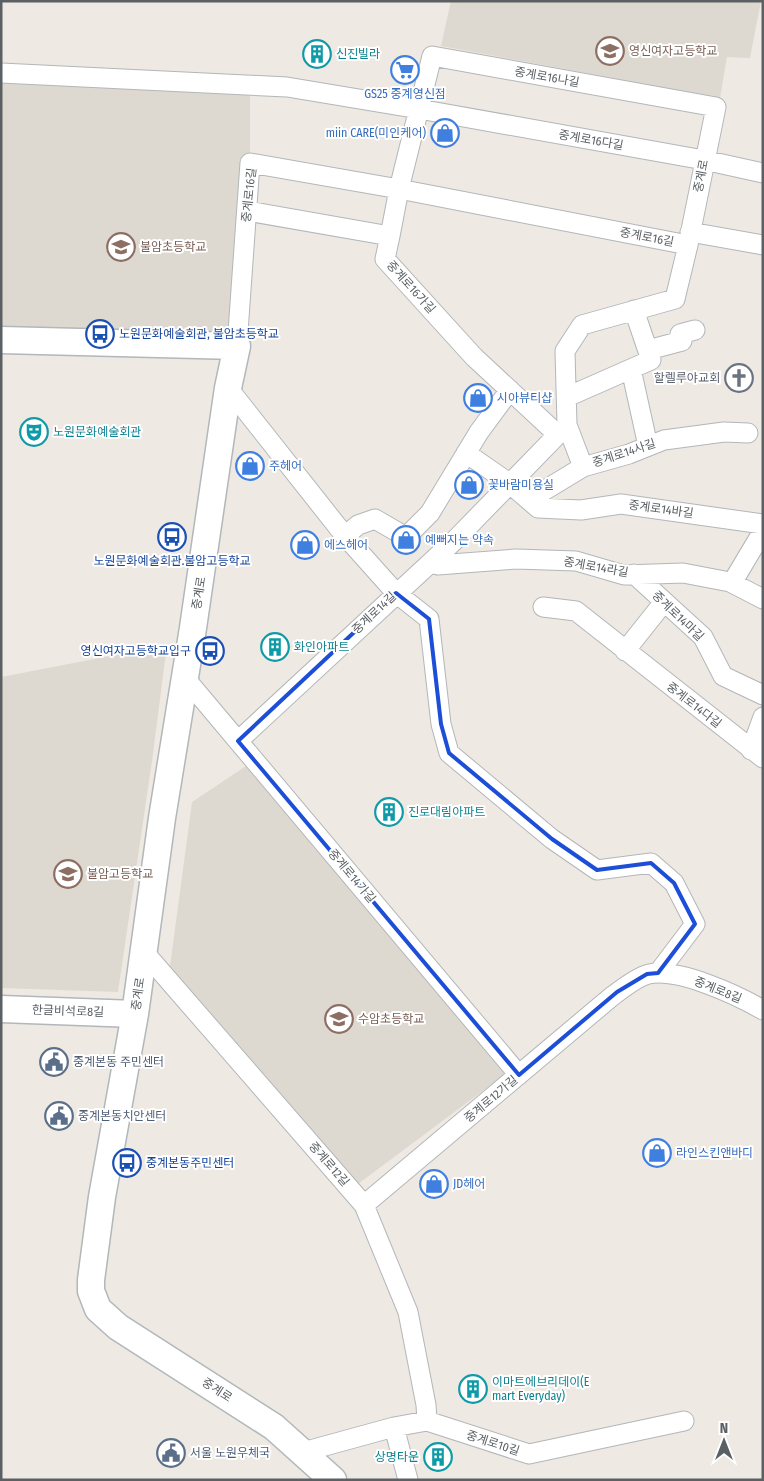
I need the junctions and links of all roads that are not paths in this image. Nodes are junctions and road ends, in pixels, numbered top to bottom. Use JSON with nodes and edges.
{"nodes":[{"id":1,"x":1,"y":73,"type":"edge"},
{"id":2,"x":716,"y":107,"type":"joint"},
{"id":3,"x":419,"y":109,"type":"junction"},
{"id":4,"x":704,"y":160,"type":"junction"},
{"id":5,"x":763,"y":173,"type":"edge"},
{"id":6,"x":399,"y":189,"type":"junction"},
{"id":7,"x":247,"y":211,"type":"junction"},
{"id":8,"x":390,"y":236,"type":"junction"},
{"id":9,"x":689,"y":238,"type":"junction"},
{"id":10,"x":763,"y":245,"type":"edge"},
{"id":11,"x":634,"y":310,"type":"junction"},
{"id":12,"x":695,"y":330,"type":"dead end"},
{"id":13,"x":1,"y":340,"type":"edge"},
{"id":14,"x":237,"y":346,"type":"junction"},
{"id":15,"x":648,"y":350,"type":"junction"},
{"id":16,"x":631,"y":368,"type":"junction"},
{"id":17,"x":228,"y":388,"type":"junction"},
{"id":18,"x":510,"y":390,"type":"junction"},
{"id":19,"x":567,"y":398,"type":"junction"},
{"id":20,"x":562,"y":429,"type":"junction"},
{"id":21,"x":748,"y":433,"type":"dead end"},
{"id":22,"x":648,"y":446,"type":"junction"},
{"id":23,"x":466,"y":453,"type":"junction"},
{"id":24,"x":583,"y":467,"type":"junction"},
{"id":25,"x":509,"y":483,"type":"junction"},
{"id":26,"x":763,"y":524,"type":"edge"},
{"id":27,"x":763,"y":531,"type":"edge"},
{"id":28,"x":345,"y":536,"type":"junction"},
{"id":29,"x":430,"y":562,"type":"junction"},
{"id":30,"x":634,"y":574,"type":"junction"},
{"id":31,"x":732,"y":583,"type":"junction"},
{"id":32,"x":396,"y":593,"type":"junction"},
{"id":33,"x":763,"y":599,"type":"edge"},
{"id":34,"x":664,"y":602,"type":"junction"},
{"id":35,"x":543,"y":606,"type":"dead end"},
{"id":36,"x":625,"y":651,"type":"junction"},
{"id":37,"x":185,"y":678,"type":"junction"},
{"id":38,"x":763,"y":695,"type":"edge"},
{"id":39,"x":763,"y":717,"type":"edge"},
{"id":40,"x":238,"y":741,"type":"junction"},
{"id":41,"x":757,"y":754,"type":"edge"},
{"id":42,"x":144,"y":952,"type":"junction"},
{"id":43,"x":658,"y":973,"type":"junction"},
{"id":44,"x":617,"y":992,"type":"joint"},
{"id":45,"x":1,"y":1008,"type":"edge"},
{"id":46,"x":763,"y":1010,"type":"edge"},
{"id":47,"x":135,"y":1014,"type":"junction"},
{"id":48,"x":519,"y":1075,"type":"junction"},
{"id":49,"x":364,"y":1205,"type":"junction"},
{"id":50,"x":684,"y":1420,"type":"dead end"},
{"id":51,"x":427,"y":1421,"type":"junction"},
{"id":52,"x":394,"y":1427,"type":"junction"},
{"id":53,"x":303,"y":1452,"type":"junction"},
{"id":54,"x":334,"y":1480,"type":"edge"},
{"id":55,"x":408,"y":1480,"type":"edge"}],
"edges":[{"from":1,"to":3,"type":"street"},
{"from":2,"to":3,"type":"street","name":"중계로16나길"},
{"from":2,"to":4,"type":"street","name":"중계로"},
{"from":3,"to":4,"type":"street","name":"중계로16다길"},
{"from":3,"to":6,"type":"street","name":"중계로16나길"},
{"from":4,"to":5,"type":"street","name":"중계로16다길"},
{"from":4,"to":9,"type":"street","name":"중계로"},
{"from":6,"to":7,"type":"street","name":"중계로16길"},
{"from":6,"to":8,"type":"street"},
{"from":6,"to":9,"type":"street","name":"중계로16길"},
{"from":7,"to":8,"type":"street"},
{"from":7,"to":14,"type":"street","name":"중계로16길"},
{"from":8,"to":18,"type":"street","name":"중계로16가길"},
{"from":9,"to":10,"type":"street","name":"중계로16길"},
{"from":9,"to":11,"type":"street"},
{"from":11,"to":15,"type":"street"},
{"from":11,"to":19,"type":"street"},
{"from":12,"to":15,"type":"street"},
{"from":13,"to":14,"type":"street"},
{"from":14,"to":17,"type":"street","name":"중계로"},
{"from":15,"to":16,"type":"street"},
{"from":16,"to":19,"type":"street"},
{"from":16,"to":22,"type":"street"},
{"from":17,"to":28,"type":"street"},
{"from":17,"to":37,"type":"street","name":"중계로"},
{"from":18,"to":20,"type":"street","name":"중계로16가길"},
{"from":18,"to":23,"type":"street"},
{"from":19,"to":20,"type":"street"},
{"from":20,"to":24,"type":"street"},
{"from":20,"to":25,"type":"street","name":"중계로14길"},
{"from":21,"to":22,"type":"street","name":"중계로14사길"},
{"from":22,"to":24,"type":"street","name":"중계로14사길"},
{"from":23,"to":25,"type":"street"},
{"from":23,"to":28,"type":"street"},
{"from":24,"to":25,"type":"street","name":"중계로14사길"},
{"from":25,"to":26,"type":"street","name":"중계로14바길"},
{"from":25,"to":29,"type":"street","name":"중계로14길"},
{"from":27,"to":31,"type":"street"},
{"from":28,"to":32,"type":"street"},
{"from":29,"to":30,"type":"street","name":"중계로14라길"},
{"from":29,"to":32,"type":"street","name":"중계로14길"},
{"from":30,"to":31,"type":"street","name":"중계로14라길"},
{"from":30,"to":34,"type":"street","name":"중계로14마길"},
{"from":31,"to":33,"type":"street","name":"중계로14라길"},
{"from":32,"to":40,"type":"street","name":"중계로14길"},
{"from":32,"to":43,"type":"street"},
{"from":34,"to":36,"type":"street"},
{"from":34,"to":38,"type":"street","name":"중계로14마길"},
{"from":35,"to":36,"type":"street","name":"중계로14다길"},
{"from":36,"to":41,"type":"street","name":"중계로14다길"},
{"from":37,"to":40,"type":"street","name":"중계로14가길"},
{"from":37,"to":42,"type":"street","name":"중계로"},
{"from":39,"to":41,"type":"street"},
{"from":40,"to":48,"type":"street","name":"중계로14가길"},
{"from":42,"to":47,"type":"street","name":"중계로"},
{"from":42,"to":49,"type":"street","name":"중계로12길"},
{"from":43,"to":44,"type":"street","name":"중계로8길"},
{"from":43,"to":46,"type":"street","name":"중계로8길"},
{"from":44,"to":48,"type":"street","name":"중계로12가길"},
{"from":45,"to":47,"type":"street","name":"한글비석로8길"},
{"from":47,"to":53,"type":"street","name":"중계로"},
{"from":48,"to":49,"type":"street","name":"중계로12가길"},
{"from":49,"to":51,"type":"street","name":"중계로12길"},
{"from":50,"to":51,"type":"street","name":"중계로10길"},
{"from":51,"to":52,"type":"street","name":"중계로10길"},
{"from":52,"to":53,"type":"street","name":"중계로10길"},
{"from":52,"to":55,"type":"street"},
{"from":53,"to":54,"type":"street","name":"중계로"}]}
